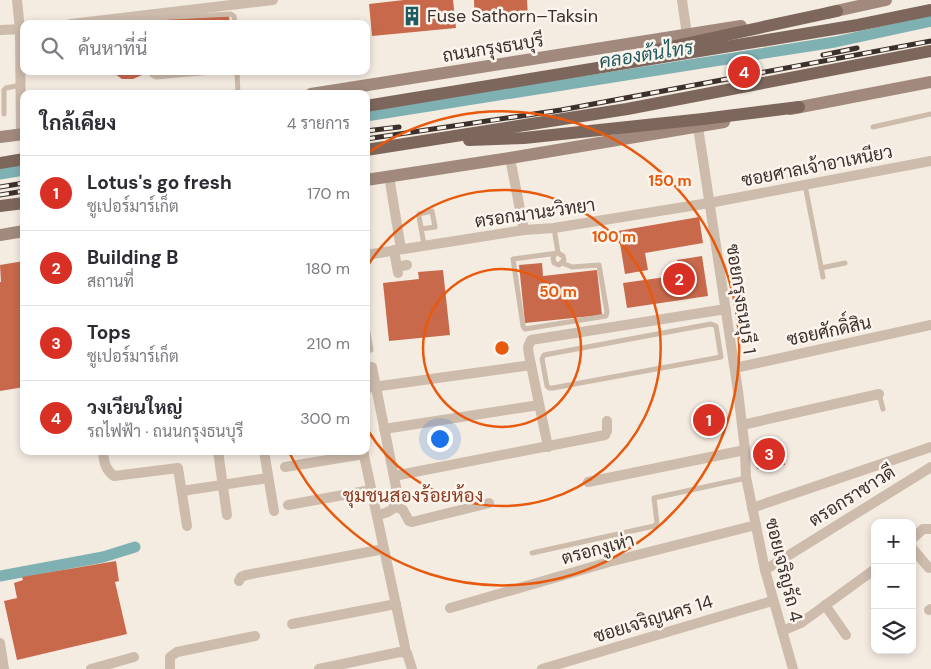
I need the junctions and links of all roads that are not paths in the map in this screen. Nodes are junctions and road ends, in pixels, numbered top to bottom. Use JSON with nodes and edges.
{"nodes":[{"id":1,"x":17,"y":0,"type":"edge"},
{"id":2,"x":273,"y":0,"type":"edge"},
{"id":3,"x":682,"y":0,"type":"edge"},
{"id":4,"x":886,"y":0,"type":"edge"},
{"id":5,"x":931,"y":10,"type":"edge"},
{"id":6,"x":836,"y":11,"type":"junction"},
{"id":7,"x":20,"y":20,"type":"edge"},
{"id":8,"x":105,"y":20,"type":"edge"},
{"id":9,"x":152,"y":20,"type":"edge"},
{"id":10,"x":234,"y":20,"type":"edge"},
{"id":11,"x":0,"y":30,"type":"edge"},
{"id":12,"x":20,"y":30,"type":"edge"},
{"id":13,"x":687,"y":35,"type":"junction"},
{"id":14,"x":931,"y":51,"type":"edge"},
{"id":15,"x":21,"y":75,"type":"edge"},
{"id":16,"x":152,"y":75,"type":"edge"},
{"id":17,"x":178,"y":75,"type":"edge"},
{"id":18,"x":237,"y":75,"type":"edge"},
{"id":19,"x":555,"y":76,"type":"junction"},
{"id":20,"x":931,"y":83,"type":"edge"},
{"id":21,"x":21,"y":85,"type":"junction"},
{"id":22,"x":21,"y":90,"type":"edge"},
{"id":23,"x":238,"y":90,"type":"edge"},
{"id":24,"x":336,"y":90,"type":"edge"},
{"id":25,"x":370,"y":105,"type":"edge"},
{"id":26,"x":800,"y":107,"type":"junction"},
{"id":27,"x":4,"y":114,"type":"dead end"},
{"id":28,"x":931,"y":114,"type":"edge"},
{"id":29,"x":698,"y":126,"type":"junction"},
{"id":30,"x":872,"y":127,"type":"dead end"},
{"id":31,"x":20,"y":134,"type":"edge"},
{"id":32,"x":0,"y":137,"type":"edge"},
{"id":33,"x":420,"y":141,"type":"junction"},
{"id":34,"x":370,"y":149,"type":"edge"},
{"id":35,"x":510,"y":158,"type":"junction"},
{"id":36,"x":20,"y":160,"type":"edge"},
{"id":37,"x":931,"y":161,"type":"edge"},
{"id":38,"x":0,"y":163,"type":"edge"},
{"id":39,"x":389,"y":176,"type":"junction"},
{"id":40,"x":370,"y":179,"type":"edge"},
{"id":41,"x":805,"y":185,"type":"junction"},
{"id":42,"x":709,"y":203,"type":"junction"},
{"id":43,"x":20,"y":204,"type":"edge"},
{"id":44,"x":0,"y":206,"type":"edge"},
{"id":45,"x":554,"y":228,"type":"junction"},
{"id":46,"x":421,"y":230,"type":"dead end"},
{"id":47,"x":524,"y":230,"type":"junction"},
{"id":48,"x":20,"y":232,"type":"edge"},
{"id":49,"x":0,"y":234,"type":"edge"},
{"id":50,"x":424,"y":245,"type":"junction"},
{"id":51,"x":397,"y":249,"type":"junction"},
{"id":52,"x":370,"y":254,"type":"edge"},
{"id":53,"x":557,"y":254,"type":"junction"},
{"id":54,"x":562,"y":263,"type":"junction"},
{"id":55,"x":845,"y":263,"type":"dead end"},
{"id":56,"x":400,"y":268,"type":"dead end"},
{"id":57,"x":821,"y":268,"type":"junction"},
{"id":58,"x":823,"y":277,"type":"dead end"},
{"id":59,"x":726,"y":309,"type":"junction"},
{"id":60,"x":931,"y":325,"type":"edge"},
{"id":61,"x":733,"y":355,"type":"junction"},
{"id":62,"x":721,"y":357,"type":"junction"},
{"id":63,"x":531,"y":365,"type":"junction"},
{"id":64,"x":372,"y":367,"type":"dead end"},
{"id":65,"x":734,"y":368,"type":"junction"},
{"id":66,"x":371,"y":387,"type":"edge"},
{"id":67,"x":879,"y":394,"type":"joint"},
{"id":68,"x":539,"y":405,"type":"junction"},
{"id":69,"x":883,"y":409,"type":"dead end"},
{"id":70,"x":607,"y":421,"type":"dead end"},
{"id":71,"x":742,"y":425,"type":"junction"},
{"id":72,"x":384,"y":430,"type":"junction"},
{"id":73,"x":548,"y":447,"type":"junction"},
{"id":74,"x":931,"y":447,"type":"edge"},
{"id":75,"x":745,"y":450,"type":"junction"},
{"id":76,"x":103,"y":455,"type":"edge"},
{"id":77,"x":219,"y":455,"type":"edge"},
{"id":78,"x":265,"y":455,"type":"edge"},
{"id":79,"x":353,"y":455,"type":"edge"},
{"id":80,"x":364,"y":455,"type":"edge"},
{"id":81,"x":285,"y":467,"type":"dead end"},
{"id":82,"x":931,"y":467,"type":"edge"},
{"id":83,"x":394,"y":476,"type":"junction"},
{"id":84,"x":746,"y":477,"type":"junction"},
{"id":85,"x":268,"y":478,"type":"junction"},
{"id":86,"x":588,"y":482,"type":"dead end"},
{"id":87,"x":223,"y":485,"type":"junction"},
{"id":88,"x":371,"y":490,"type":"junction"},
{"id":89,"x":182,"y":491,"type":"junction"},
{"id":90,"x":489,"y":503,"type":"dead end"},
{"id":91,"x":288,"y":505,"type":"dead end"},
{"id":92,"x":395,"y":506,"type":"junction"},
{"id":93,"x":752,"y":508,"type":"junction"},
{"id":94,"x":274,"y":511,"type":"dead end"},
{"id":95,"x":227,"y":515,"type":"dead end"},
{"id":96,"x":377,"y":515,"type":"junction"},
{"id":97,"x":756,"y":525,"type":"junction"},
{"id":98,"x":188,"y":526,"type":"dead end"},
{"id":99,"x":931,"y":528,"type":"edge"},
{"id":100,"x":916,"y":536,"type":"edge"},
{"id":101,"x":384,"y":549,"type":"junction"},
{"id":102,"x":916,"y":553,"type":"edge"},
{"id":103,"x":532,"y":554,"type":"dead end"},
{"id":104,"x":929,"y":568,"type":"dead end"},
{"id":105,"x":765,"y":570,"type":"junction"},
{"id":106,"x":871,"y":575,"type":"edge"},
{"id":107,"x":239,"y":581,"type":"dead end"},
{"id":108,"x":772,"y":601,"type":"junction"},
{"id":109,"x":396,"y":604,"type":"junction"},
{"id":110,"x":825,"y":605,"type":"junction"},
{"id":111,"x":450,"y":608,"type":"dead end"},
{"id":112,"x":292,"y":624,"type":"dead end"},
{"id":113,"x":782,"y":631,"type":"junction"},
{"id":114,"x":255,"y":636,"type":"dead end"},
{"id":115,"x":846,"y":636,"type":"dead end"},
{"id":116,"x":0,"y":643,"type":"edge"},
{"id":117,"x":404,"y":652,"type":"junction"},
{"id":118,"x":134,"y":657,"type":"dead end"},
{"id":119,"x":565,"y":666,"type":"edge"},
{"id":120,"x":4,"y":669,"type":"edge"},
{"id":121,"x":91,"y":669,"type":"edge"},
{"id":122,"x":170,"y":669,"type":"edge"},
{"id":123,"x":319,"y":669,"type":"edge"},
{"id":124,"x":412,"y":669,"type":"edge"},
{"id":125,"x":542,"y":669,"type":"edge"},
{"id":126,"x":793,"y":669,"type":"edge"}],
"edges":[{"from":1,"to":7,"type":"street"},
{"from":2,"to":8,"type":"street"},
{"from":3,"to":13,"type":"street"},
{"from":4,"to":6,"type":"main road","name":"ถนนกรุงธนบุรี"},
{"from":5,"to":19,"type":"main road","name":"ถนนกรุงธนบุรี"},
{"from":6,"to":13,"type":"main road","name":"ถนนกรุงธนบุรี"},
{"from":6,"to":19,"type":"main road"},
{"from":9,"to":10,"type":"lane"},
{"from":11,"to":12,"type":"street"},
{"from":13,"to":24,"type":"main road","name":"ถนนกรุงธนบุรี"},
{"from":14,"to":33,"type":"main road"},
{"from":15,"to":21,"type":"street"},
{"from":16,"to":17,"type":"lane"},
{"from":18,"to":23,"type":"lane"},
{"from":19,"to":25,"type":"main road","name":"ถนนกรุงธนบุรี"},
{"from":20,"to":26,"type":"main road"},
{"from":21,"to":22,"type":"street"},
{"from":21,"to":27,"type":"lane"},
{"from":26,"to":29,"type":"main road"},
{"from":26,"to":33,"type":"main road"},
{"from":28,"to":30,"type":"lane"},
{"from":29,"to":35,"type":"main road"},
{"from":29,"to":42,"type":"street","name":"ซอยกรุงธนบุรี 1"},
{"from":31,"to":32,"type":"main road"},
{"from":33,"to":34,"type":"main road"},
{"from":35,"to":39,"type":"main road"},
{"from":35,"to":47,"type":"street"},
{"from":36,"to":38,"type":"main road"},
{"from":37,"to":41,"type":"street","name":"ซอยศาลเจ้าอาเหนียว"},
{"from":39,"to":40,"type":"main road"},
{"from":39,"to":51,"type":"street"},
{"from":41,"to":42,"type":"street","name":"ซอยศาลเจ้าอาเหนียว"},
{"from":41,"to":57,"type":"lane"},
{"from":42,"to":45,"type":"street","name":"ตรอกมานะวิทยา"},
{"from":42,"to":59,"type":"street","name":"ซอยกรุงธนบุรี 1"},
{"from":43,"to":44,"type":"main road"},
{"from":45,"to":47,"type":"street","name":"ตรอกมานะวิทยา"},
{"from":45,"to":53,"type":"lane"},
{"from":46,"to":50,"type":"lane"},
{"from":47,"to":50,"type":"street","name":"ตรอกมานะวิทยา"},
{"from":48,"to":49,"type":"main road"},
{"from":50,"to":51,"type":"street","name":"ตรอกมานะวิทยา"},
{"from":51,"to":52,"type":"street","name":"ตรอกมานะวิทยา"},
{"from":51,"to":56,"type":"street"},
{"from":53,"to":54,"type":"lane"},
{"from":53,"to":54,"type":"lane"},
{"from":53,"to":54,"type":"lane"},
{"from":55,"to":57,"type":"lane"},
{"from":57,"to":58,"type":"lane"},
{"from":59,"to":61,"type":"street","name":"ซอยกรุงธนบุรี 1"},
{"from":59,"to":63,"type":"street"},
{"from":60,"to":65,"type":"street","name":"ซอยศักดิ์สิน"},
{"from":61,"to":62,"type":"lane"},
{"from":61,"to":65,"type":"street","name":"ซอยกรุงธนบุรี 1"},
{"from":62,"to":62,"type":"lane"},
{"from":63,"to":66,"type":"street"},
{"from":63,"to":68,"type":"street"},
{"from":64,"to":66,"type":"street"},
{"from":65,"to":71,"type":"street","name":"ซอยกรุงธนบุรี 1"},
{"from":66,"to":72,"type":"street"},
{"from":67,"to":69,"type":"lane"},
{"from":67,"to":71,"type":"street"},
{"from":68,"to":72,"type":"street"},
{"from":68,"to":73,"type":"street"},
{"from":70,"to":73,"type":"street"},
{"from":71,"to":75,"type":"street","name":"ซอยกรุงธนบุรี 1"},
{"from":72,"to":83,"type":"street"},
{"from":73,"to":83,"type":"street"},
{"from":74,"to":93,"type":"street","name":"ตรอกราชาวดี"},
{"from":75,"to":84,"type":"street","name":"ซอยกรุงธนบุรี 1"},
{"from":75,"to":86,"type":"street"},
{"from":76,"to":89,"type":"street"},
{"from":77,"to":87,"type":"street"},
{"from":78,"to":85,"type":"street"},
{"from":79,"to":81,"type":"street"},
{"from":80,"to":88,"type":"street"},
{"from":82,"to":105,"type":"street","name":"ตรอกราชาวดี"},
{"from":83,"to":92,"type":"street"},
{"from":84,"to":93,"type":"street","name":"ซอยเจริญรัถ 4"},
{"from":84,"to":103,"type":"lane"},
{"from":85,"to":87,"type":"street"},
{"from":85,"to":94,"type":"street"},
{"from":87,"to":89,"type":"street"},
{"from":87,"to":95,"type":"street"},
{"from":88,"to":91,"type":"street"},
{"from":88,"to":96,"type":"street"},
{"from":89,"to":98,"type":"street"},
{"from":90,"to":92,"type":"street"},
{"from":92,"to":96,"type":"street"},
{"from":93,"to":97,"type":"street","name":"ซอยเจริญรัถ 4"},
{"from":96,"to":101,"type":"street"},
{"from":97,"to":105,"type":"street","name":"ซอยเจริญรัถ 4"},
{"from":97,"to":111,"type":"street","name":"ตรอกงูเห่า"},
{"from":99,"to":100,"type":"street"},
{"from":101,"to":107,"type":"street"},
{"from":101,"to":109,"type":"street"},
{"from":102,"to":104,"type":"street"},
{"from":105,"to":108,"type":"street","name":"ซอยเจริญรัถ 4"},
{"from":106,"to":110,"type":"street"},
{"from":108,"to":113,"type":"street","name":"ซอยเจริญรัถ 4"},
{"from":108,"to":119,"type":"street","name":"ซอยเจริญนคร 14"},
{"from":109,"to":112,"type":"street"},
{"from":109,"to":117,"type":"street"},
{"from":110,"to":113,"type":"street"},
{"from":110,"to":115,"type":"street"},
{"from":113,"to":126,"type":"street","name":"ซอยเจริญรัถ 4"},
{"from":114,"to":122,"type":"street"},
{"from":116,"to":120,"type":"street"},
{"from":117,"to":123,"type":"street"},
{"from":117,"to":124,"type":"street"},
{"from":118,"to":121,"type":"street"},
{"from":119,"to":125,"type":"street","name":"ซอยเจริญนคร 14"}]}
